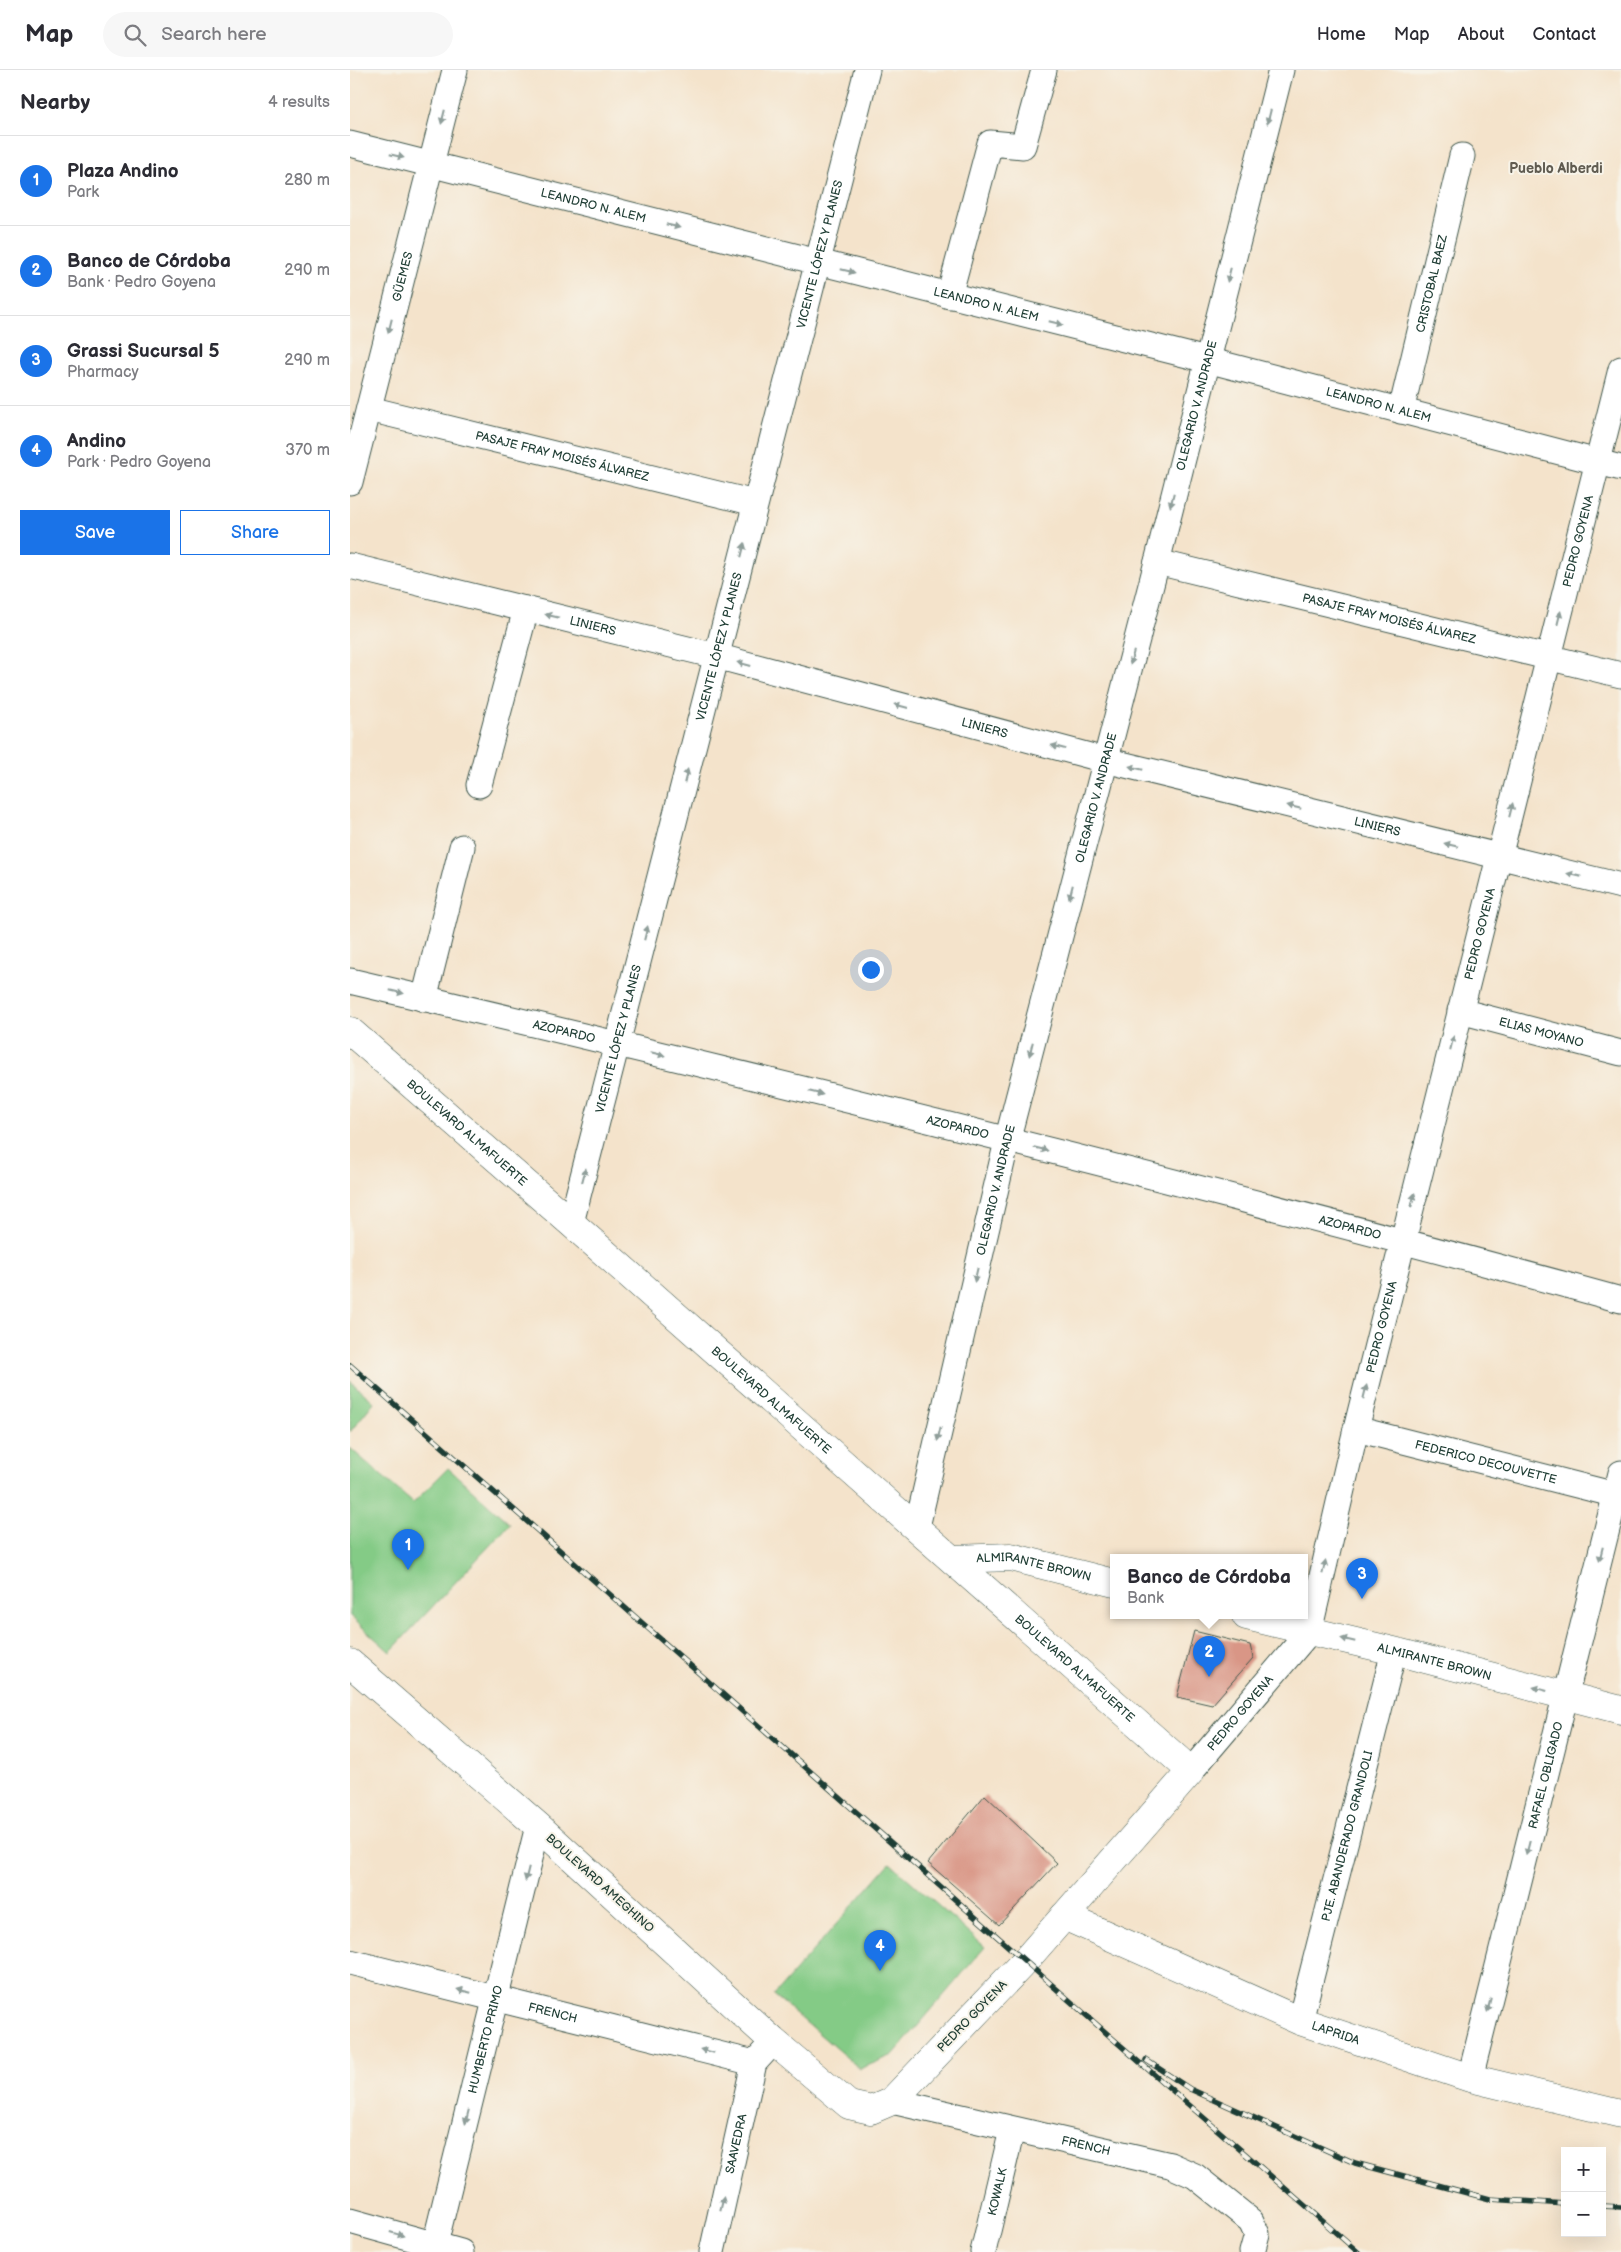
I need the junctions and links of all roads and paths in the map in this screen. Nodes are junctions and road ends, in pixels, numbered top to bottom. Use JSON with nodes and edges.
{"nodes":[{"id":1,"x":455,"y":70,"type":"edge"},
{"id":2,"x":867,"y":70,"type":"edge"},
{"id":3,"x":1044,"y":70,"type":"edge"},
{"id":4,"x":1281,"y":70,"type":"edge"},
{"id":5,"x":350,"y":144,"type":"edge"},
{"id":6,"x":1462,"y":156,"type":"dead end"},
{"id":7,"x":431,"y":165,"type":"junction"},
{"id":8,"x":817,"y":263,"type":"junction"},
{"id":9,"x":949,"y":296,"type":"junction"},
{"id":10,"x":1207,"y":360,"type":"junction"},
{"id":11,"x":1621,"y":369,"type":"edge"},
{"id":12,"x":368,"y":409,"type":"junction"},
{"id":13,"x":1401,"y":411,"type":"junction"},
{"id":14,"x":1609,"y":465,"type":"edge"},
{"id":15,"x":350,"y":482,"type":"edge"},
{"id":16,"x":755,"y":503,"type":"junction"},
{"id":17,"x":1157,"y":562,"type":"junction"},
{"id":18,"x":350,"y":566,"type":"edge"},
{"id":19,"x":526,"y":610,"type":"junction"},
{"id":20,"x":716,"y":656,"type":"junction"},
{"id":21,"x":1549,"y":657,"type":"junction"},
{"id":22,"x":1621,"y":675,"type":"edge"},
{"id":23,"x":1105,"y":760,"type":"junction"},
{"id":24,"x":479,"y":785,"type":"dead end"},
{"id":25,"x":462,"y":848,"type":"dead end"},
{"id":26,"x":1499,"y":857,"type":"junction"},
{"id":27,"x":1621,"y":886,"type":"edge"},
{"id":28,"x":350,"y":981,"type":"edge"},
{"id":29,"x":424,"y":999,"type":"junction"},
{"id":30,"x":1460,"y":1010,"type":"junction"},
{"id":31,"x":350,"y":1031,"type":"edge"},
{"id":32,"x":618,"y":1044,"type":"junction"},
{"id":33,"x":1621,"y":1053,"type":"edge"},
{"id":34,"x":1007,"y":1141,"type":"junction"},
{"id":35,"x":571,"y":1223,"type":"junction"},
{"id":36,"x":1403,"y":1241,"type":"junction"},
{"id":37,"x":1621,"y":1300,"type":"edge"},
{"id":38,"x":1356,"y":1429,"type":"junction"},
{"id":39,"x":1618,"y":1484,"type":"edge"},
{"id":40,"x":917,"y":1526,"type":"junction"},
{"id":41,"x":953,"y":1559,"type":"junction"},
{"id":42,"x":1110,"y":1582,"type":"edge"},
{"id":43,"x":1258,"y":1619,"type":"edge"},
{"id":44,"x":1309,"y":1632,"type":"junction"},
{"id":45,"x":1394,"y":1651,"type":"junction"},
{"id":46,"x":350,"y":1663,"type":"edge"},
{"id":47,"x":1566,"y":1696,"type":"junction"},
{"id":48,"x":1621,"y":1710,"type":"edge"},
{"id":49,"x":1191,"y":1771,"type":"junction"},
{"id":50,"x":538,"y":1826,"type":"junction"},
{"id":51,"x":1064,"y":1916,"type":"junction"},
{"id":52,"x":350,"y":1962,"type":"edge"},
{"id":53,"x":496,"y":2000,"type":"junction"},
{"id":54,"x":1300,"y":2021,"type":"junction"},
{"id":55,"x":773,"y":2041,"type":"junction"},
{"id":56,"x":754,"y":2063,"type":"junction"},
{"id":57,"x":1470,"y":2078,"type":"junction"},
{"id":58,"x":892,"y":2100,"type":"junction"},
{"id":59,"x":849,"y":2105,"type":"joint"},
{"id":60,"x":1621,"y":2114,"type":"edge"},
{"id":61,"x":1012,"y":2130,"type":"junction"},
{"id":62,"x":350,"y":2221,"type":"edge"},
{"id":63,"x":1254,"y":2243,"type":"edge"},
{"id":64,"x":433,"y":2248,"type":"edge"},
{"id":65,"x":461,"y":2252,"type":"edge"},
{"id":66,"x":712,"y":2252,"type":"edge"},
{"id":67,"x":983,"y":2252,"type":"edge"}],
"edges":[{"from":1,"to":7,"type":"street","name":"GÜEMES","one_way":true},
{"from":2,"to":8,"type":"street","name":"VICENTE LÓPEZ Y PLANES"},
{"from":3,"to":9,"type":"street"},
{"from":4,"to":10,"type":"street","name":"OLEGARIO V. ANDRADE","one_way":true},
{"from":5,"to":7,"type":"street","name":"LEANDRO N. ALEM","one_way":true},
{"from":6,"to":13,"type":"street","name":"CRISTOBAL BAEZ"},
{"from":7,"to":8,"type":"street","name":"LEANDRO N. ALEM","one_way":true},
{"from":7,"to":12,"type":"street","name":"GÜEMES","one_way":true},
{"from":8,"to":9,"type":"street","name":"LEANDRO N. ALEM","one_way":true},
{"from":8,"to":16,"type":"street","name":"VICENTE LÓPEZ Y PLANES"},
{"from":9,"to":10,"type":"street","name":"LEANDRO N. ALEM","one_way":true},
{"from":10,"to":13,"type":"street","name":"LEANDRO N. ALEM"},
{"from":10,"to":17,"type":"street","name":"OLEGARIO V. ANDRADE","one_way":true},
{"from":11,"to":14,"type":"street","name":"PEDRO GOYENA"},
{"from":12,"to":15,"type":"street","name":"GÜEMES"},
{"from":12,"to":16,"type":"street","name":"PASAJE FRAY MOISÉS ÁLVAREZ"},
{"from":13,"to":14,"type":"street","name":"LEANDRO N. ALEM"},
{"from":21,"to":14,"type":"street","name":"PEDRO GOYENA","one_way":true},
{"from":20,"to":16,"type":"street","name":"VICENTE LÓPEZ Y PLANES","one_way":true},
{"from":17,"to":21,"type":"street","name":"PASAJE FRAY MOISÉS ÁLVAREZ"},
{"from":17,"to":23,"type":"street","name":"OLEGARIO V. ANDRADE","one_way":true},
{"from":18,"to":19,"type":"street","name":"LINIERS"},
{"from":20,"to":19,"type":"street","name":"LINIERS","one_way":true},
{"from":19,"to":24,"type":"street"},
{"from":23,"to":20,"type":"street","name":"LINIERS","one_way":true},
{"from":32,"to":20,"type":"street","name":"VICENTE LÓPEZ Y PLANES","one_way":true},
{"from":21,"to":22,"type":"street","name":"PASAJE FRAY MOISÉS ÁLVAREZ"},
{"from":26,"to":21,"type":"street","name":"PEDRO GOYENA","one_way":true},
{"from":26,"to":23,"type":"street","name":"LINIERS","one_way":true},
{"from":23,"to":34,"type":"street","name":"OLEGARIO V. ANDRADE","one_way":true},
{"from":25,"to":29,"type":"street"},
{"from":27,"to":26,"type":"street","name":"LINIERS","one_way":true},
{"from":26,"to":30,"type":"street","name":"PEDRO GOYENA"},
{"from":28,"to":29,"type":"street","name":"AZOPARDO","one_way":true},
{"from":29,"to":32,"type":"street","name":"AZOPARDO"},
{"from":30,"to":33,"type":"street","name":"ELIAS MOYANO"},
{"from":36,"to":30,"type":"street","name":"PEDRO GOYENA","one_way":true},
{"from":31,"to":35,"type":"main road","name":"BOULEVARD ALMAFUERTE"},
{"from":32,"to":34,"type":"street","name":"AZOPARDO","one_way":true},
{"from":35,"to":32,"type":"street","name":"VICENTE LÓPEZ Y PLANES","one_way":true},
{"from":34,"to":36,"type":"street","name":"AZOPARDO","one_way":true},
{"from":34,"to":40,"type":"street","name":"OLEGARIO V. ANDRADE","one_way":true},
{"from":35,"to":40,"type":"main road","name":"BOULEVARD ALMAFUERTE"},
{"from":36,"to":37,"type":"street","name":"AZOPARDO"},
{"from":38,"to":36,"type":"street","name":"PEDRO GOYENA","one_way":true},
{"from":38,"to":39,"type":"street","name":"FEDERICO DECOUVETTE"},
{"from":44,"to":38,"type":"street","name":"PEDRO GOYENA","one_way":true},
{"from":39,"to":47,"type":"street","name":"RAFAEL OBLIGADO","one_way":true},
{"from":40,"to":41,"type":"main road","name":"BOULEVARD ALMAFUERTE"},
{"from":41,"to":42,"type":"main road","name":"ALMIRANTE BROWN"},
{"from":41,"to":49,"type":"main road","name":"BOULEVARD ALMAFUERTE"},
{"from":43,"to":44,"type":"main road","name":"ALMIRANTE BROWN"},
{"from":45,"to":44,"type":"main road","name":"ALMIRANTE BROWN","one_way":true},
{"from":44,"to":49,"type":"street","name":"PEDRO GOYENA"},
{"from":47,"to":45,"type":"main road","name":"ALMIRANTE BROWN","one_way":true},
{"from":45,"to":54,"type":"street","name":"PJE. ABANDERADO GRANDOLI"},
{"from":46,"to":50,"type":"main road","name":"BOULEVARD AMEGHINO"},
{"from":47,"to":48,"type":"main road","name":"ALMIRANTE BROWN"},
{"from":47,"to":57,"type":"street","name":"RAFAEL OBLIGADO","one_way":true},
{"from":49,"to":51,"type":"main road","name":"PEDRO GOYENA"},
{"from":50,"to":53,"type":"street","name":"HUMBERTO PRIMO","one_way":true},
{"from":50,"to":55,"type":"main road","name":"BOULEVARD AMEGHINO"},
{"from":51,"to":54,"type":"main road","name":"LAPRIDA"},
{"from":51,"to":58,"type":"main road","name":"PEDRO GOYENA"},
{"from":53,"to":52,"type":"street","name":"FRENCH","one_way":true},
{"from":56,"to":53,"type":"street","name":"FRENCH","one_way":true},
{"from":53,"to":64,"type":"street","name":"HUMBERTO PRIMO","one_way":true},
{"from":54,"to":57,"type":"main road","name":"LAPRIDA"},
{"from":55,"to":56,"type":"street","name":"SAAVEDRA"},
{"from":55,"to":59,"type":"main road","name":"BOULEVARD AMEGHINO"},
{"from":66,"to":56,"type":"street","name":"SAAVEDRA","one_way":true},
{"from":57,"to":60,"type":"main road","name":"LAPRIDA"},
{"from":58,"to":59,"type":"main road","name":"PEDRO GOYENA"},
{"from":58,"to":61,"type":"street","name":"FRENCH"},
{"from":61,"to":63,"type":"street","name":"FRENCH"},
{"from":61,"to":67,"type":"street","name":"KOWALK"},
{"from":62,"to":64,"type":"street","one_way":true},
{"from":64,"to":65,"type":"street"}]}
